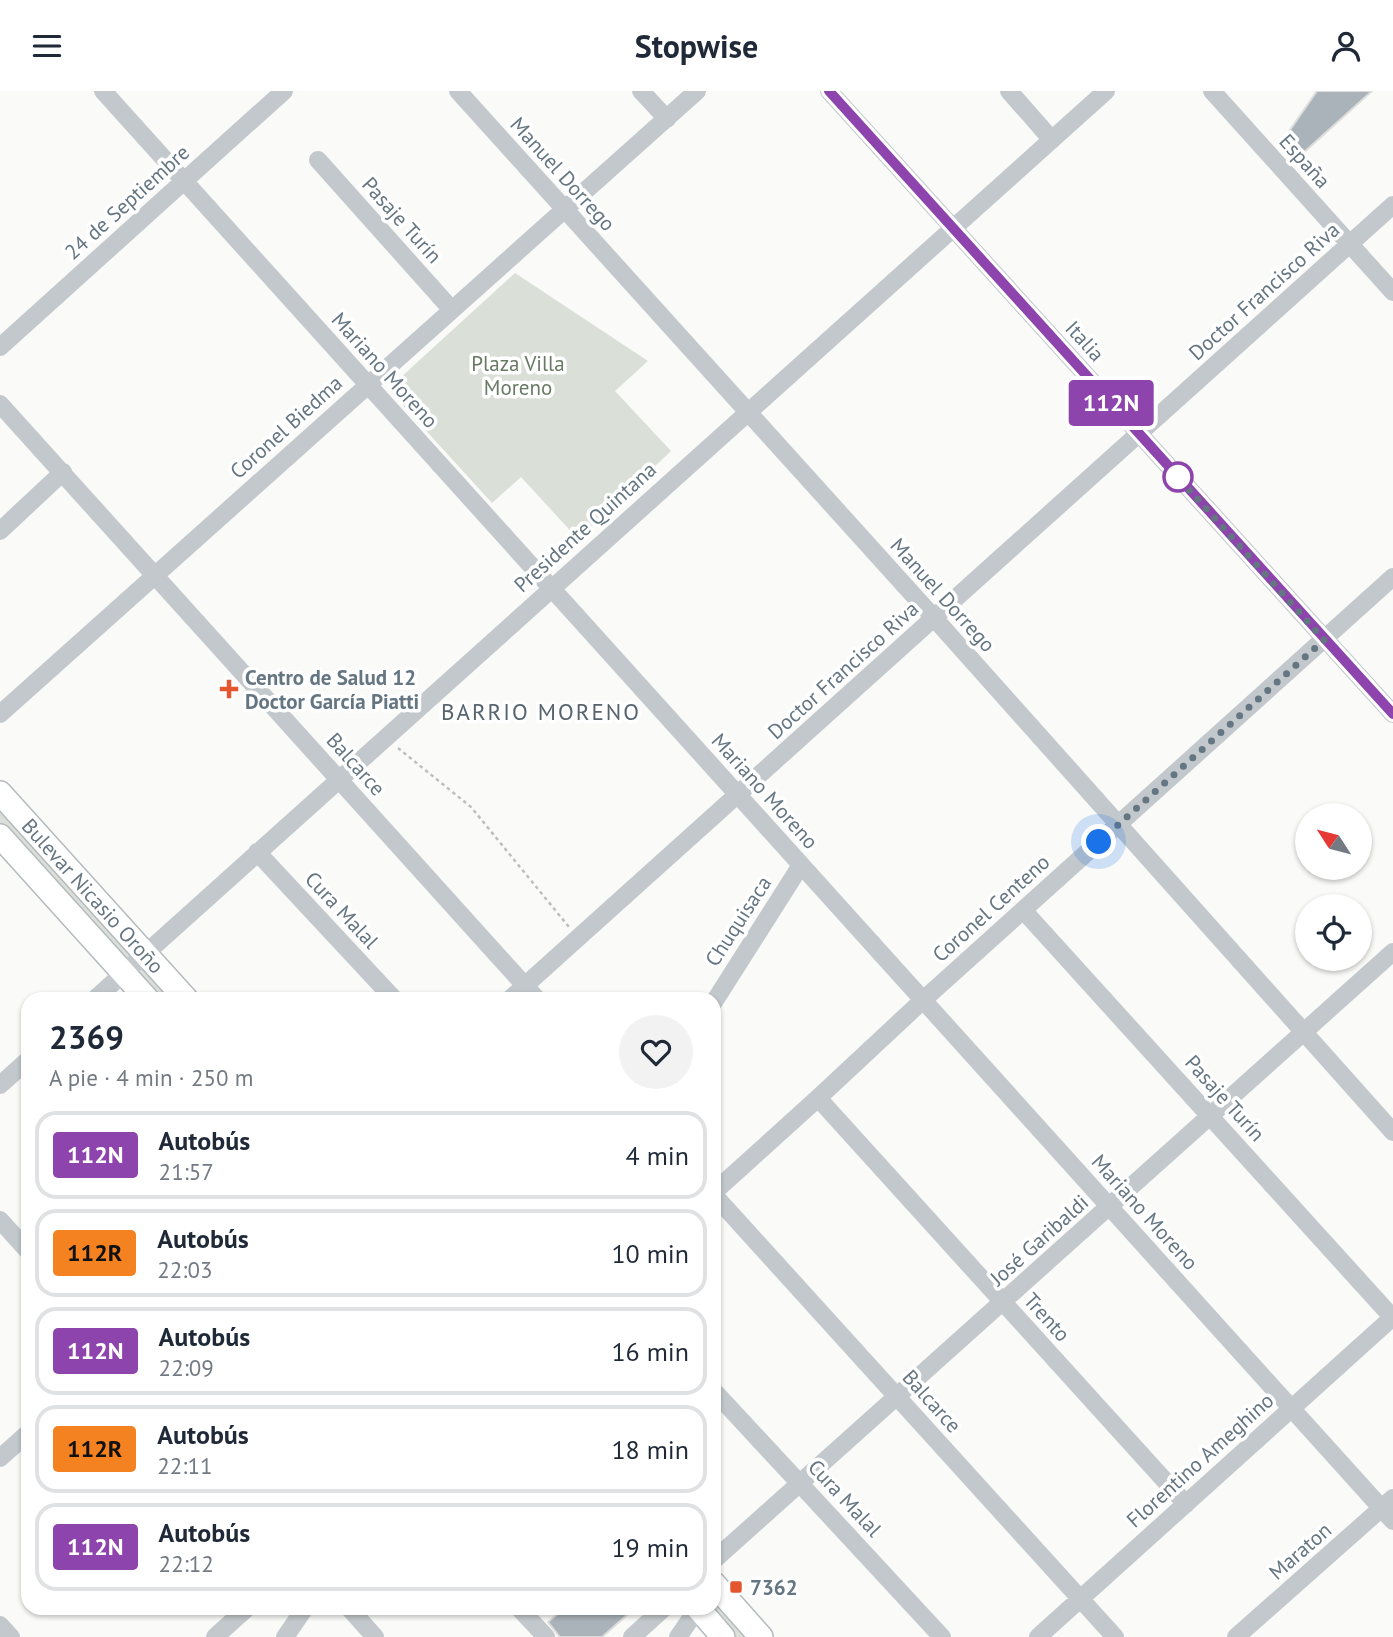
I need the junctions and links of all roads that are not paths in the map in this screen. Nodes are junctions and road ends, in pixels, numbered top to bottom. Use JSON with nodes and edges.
{"nodes":[{"id":1,"x":103,"y":91,"type":"edge"},
{"id":2,"x":284,"y":91,"type":"edge"},
{"id":3,"x":458,"y":91,"type":"edge"},
{"id":4,"x":641,"y":91,"type":"edge"},
{"id":5,"x":697,"y":91,"type":"edge"},
{"id":6,"x":829,"y":91,"type":"edge"},
{"id":7,"x":1009,"y":91,"type":"edge"},
{"id":8,"x":1106,"y":91,"type":"edge"},
{"id":9,"x":1212,"y":91,"type":"edge"},
{"id":10,"x":667,"y":119,"type":"junction"},
{"id":11,"x":1052,"y":140,"type":"junction"},
{"id":12,"x":318,"y":160,"type":"dead end"},
{"id":13,"x":184,"y":181,"type":"junction"},
{"id":14,"x":1393,"y":205,"type":"edge"},
{"id":15,"x":564,"y":209,"type":"junction"},
{"id":16,"x":952,"y":228,"type":"junction"},
{"id":17,"x":1350,"y":244,"type":"junction"},
{"id":18,"x":1393,"y":292,"type":"edge"},
{"id":19,"x":452,"y":310,"type":"junction"},
{"id":20,"x":0,"y":347,"type":"edge"},
{"id":21,"x":368,"y":385,"type":"junction"},
{"id":22,"x":0,"y":404,"type":"edge"},
{"id":23,"x":747,"y":413,"type":"junction"},
{"id":24,"x":1139,"y":434,"type":"junction"},
{"id":25,"x":63,"y":472,"type":"junction"},
{"id":26,"x":0,"y":531,"type":"edge"},
{"id":27,"x":154,"y":575,"type":"junction"},
{"id":28,"x":1393,"y":577,"type":"edge"},
{"id":29,"x":551,"y":588,"type":"junction"},
{"id":30,"x":934,"y":619,"type":"junction"},
{"id":31,"x":1324,"y":640,"type":"junction"},
{"id":32,"x":0,"y":714,"type":"edge"},
{"id":33,"x":1393,"y":714,"type":"edge"},
{"id":34,"x":338,"y":779,"type":"junction"},
{"id":35,"x":0,"y":793,"type":"edge"},
{"id":36,"x":737,"y":795,"type":"junction"},
{"id":37,"x":1118,"y":825,"type":"junction"},
{"id":38,"x":0,"y":836,"type":"edge"},
{"id":39,"x":257,"y":852,"type":"junction"},
{"id":40,"x":801,"y":865,"type":"junction"},
{"id":41,"x":1023,"y":910,"type":"junction"},
{"id":42,"x":1393,"y":952,"type":"edge"},
{"id":43,"x":145,"y":954,"type":"junction"},
{"id":44,"x":124,"y":973,"type":"junction"},
{"id":45,"x":103,"y":992,"type":"edge"},
{"id":46,"x":141,"y":992,"type":"edge"},
{"id":47,"x":180,"y":992,"type":"edge"},
{"id":48,"x":387,"y":992,"type":"edge"},
{"id":49,"x":530,"y":992,"type":"edge"},
{"id":50,"x":532,"y":992,"type":"edge"},
{"id":51,"x":720,"y":992,"type":"edge"},
{"id":52,"x":922,"y":1001,"type":"junction"},
{"id":53,"x":1304,"y":1033,"type":"junction"},
{"id":54,"x":21,"y":1066,"type":"edge"},
{"id":55,"x":0,"y":1085,"type":"edge"},
{"id":56,"x":818,"y":1098,"type":"junction"},
{"id":57,"x":1211,"y":1116,"type":"junction"},
{"id":58,"x":1393,"y":1132,"type":"edge"},
{"id":59,"x":721,"y":1188,"type":"edge"},
{"id":60,"x":721,"y":1202,"type":"edge"},
{"id":61,"x":1110,"y":1207,"type":"junction"},
{"id":62,"x":0,"y":1220,"type":"edge"},
{"id":63,"x":21,"y":1243,"type":"edge"},
{"id":64,"x":1004,"y":1303,"type":"junction"},
{"id":65,"x":1393,"y":1317,"type":"edge"},
{"id":66,"x":896,"y":1395,"type":"junction"},
{"id":67,"x":721,"y":1398,"type":"edge"},
{"id":68,"x":1292,"y":1408,"type":"junction"},
{"id":69,"x":21,"y":1439,"type":"edge"},
{"id":70,"x":0,"y":1458,"type":"edge"},
{"id":71,"x":799,"y":1482,"type":"junction"},
{"id":72,"x":1186,"y":1504,"type":"junction"},
{"id":73,"x":1389,"y":1510,"type":"edge"},
{"id":74,"x":721,"y":1554,"type":"edge"},
{"id":75,"x":721,"y":1592,"type":"edge"},
{"id":76,"x":1080,"y":1599,"type":"junction"},
{"id":77,"x":239,"y":1615,"type":"edge"},
{"id":78,"x":300,"y":1615,"type":"edge"},
{"id":79,"x":355,"y":1615,"type":"edge"},
{"id":80,"x":526,"y":1615,"type":"edge"},
{"id":81,"x":656,"y":1615,"type":"edge"},
{"id":82,"x":693,"y":1615,"type":"edge"},
{"id":83,"x":704,"y":1615,"type":"edge"},
{"id":84,"x":0,"y":1625,"type":"edge"},
{"id":85,"x":11,"y":1637,"type":"edge"},
{"id":86,"x":215,"y":1637,"type":"edge"},
{"id":87,"x":285,"y":1637,"type":"edge"},
{"id":88,"x":375,"y":1637,"type":"edge"},
{"id":89,"x":546,"y":1637,"type":"edge"},
{"id":90,"x":632,"y":1637,"type":"edge"},
{"id":91,"x":678,"y":1637,"type":"edge"},
{"id":92,"x":723,"y":1637,"type":"edge"},
{"id":93,"x":761,"y":1637,"type":"edge"},
{"id":94,"x":942,"y":1637,"type":"edge"},
{"id":95,"x":1038,"y":1637,"type":"edge"},
{"id":96,"x":1115,"y":1637,"type":"edge"},
{"id":97,"x":1236,"y":1637,"type":"edge"}],
"edges":[{"from":1,"to":13,"type":"street","name":"Mariano Moreno"},
{"from":2,"to":13,"type":"street","name":"24 de Septiembre"},
{"from":3,"to":15,"type":"street","name":"Manuel Dorrego"},
{"from":4,"to":10,"type":"street"},
{"from":5,"to":10,"type":"street","name":"Coronel Biedma"},
{"from":6,"to":16,"type":"street","name":"Italia"},
{"from":7,"to":11,"type":"street"},
{"from":8,"to":11,"type":"street","name":"Presidente Quintana"},
{"from":9,"to":17,"type":"street","name":"España"},
{"from":10,"to":15,"type":"street","name":"Coronel Biedma"},
{"from":11,"to":16,"type":"street","name":"Presidente Quintana"},
{"from":12,"to":19,"type":"street","name":"Pasaje Turín"},
{"from":13,"to":20,"type":"street","name":"24 de Septiembre"},
{"from":13,"to":21,"type":"street","name":"Mariano Moreno"},
{"from":14,"to":17,"type":"street","name":"Doctor Francisco Riva"},
{"from":15,"to":19,"type":"street","name":"Coronel Biedma"},
{"from":15,"to":23,"type":"street","name":"Manuel Dorrego"},
{"from":16,"to":23,"type":"street","name":"Presidente Quintana"},
{"from":16,"to":24,"type":"street","name":"Italia"},
{"from":17,"to":18,"type":"street","name":"España"},
{"from":17,"to":24,"type":"street","name":"Doctor Francisco Riva"},
{"from":19,"to":21,"type":"street","name":"Coronel Biedma"},
{"from":21,"to":27,"type":"street","name":"Coronel Biedma"},
{"from":21,"to":29,"type":"street","name":"Mariano Moreno"},
{"from":22,"to":25,"type":"street","name":"Balcarce"},
{"from":23,"to":29,"type":"street","name":"Presidente Quintana"},
{"from":23,"to":30,"type":"street","name":"Manuel Dorrego"},
{"from":24,"to":30,"type":"street","name":"Doctor Francisco Riva"},
{"from":24,"to":31,"type":"street","name":"Italia"},
{"from":25,"to":26,"type":"street"},
{"from":25,"to":27,"type":"street","name":"Balcarce"},
{"from":27,"to":32,"type":"street","name":"Coronel Biedma"},
{"from":27,"to":34,"type":"street","name":"Balcarce"},
{"from":28,"to":31,"type":"street","name":"Coronel Centeno"},
{"from":29,"to":34,"type":"street","name":"Presidente Quintana"},
{"from":29,"to":36,"type":"street","name":"Mariano Moreno"},
{"from":30,"to":36,"type":"street","name":"Doctor Francisco Riva"},
{"from":30,"to":37,"type":"street","name":"Manuel Dorrego"},
{"from":31,"to":33,"type":"street","name":"Italia"},
{"from":31,"to":37,"type":"street","name":"Coronel Centeno"},
{"from":34,"to":39,"type":"street","name":"Presidente Quintana"},
{"from":34,"to":49,"type":"street","name":"Balcarce"},
{"from":35,"to":43,"type":"main road","name":"Bulevar Nicasio Oroño"},
{"from":36,"to":40,"type":"street","name":"Mariano Moreno"},
{"from":36,"to":50,"type":"street","name":"Doctor Francisco Riva"},
{"from":37,"to":41,"type":"street","name":"Coronel Centeno"},
{"from":37,"to":53,"type":"street","name":"Manuel Dorrego"},
{"from":38,"to":44,"type":"main road","name":"Bulevar Nicasio Oroño"},
{"from":39,"to":43,"type":"street","name":"Presidente Quintana"},
{"from":39,"to":48,"type":"street","name":"Cura Malal"},
{"from":40,"to":51,"type":"street","name":"Chuquisaca"},
{"from":40,"to":52,"type":"street","name":"Mariano Moreno"},
{"from":41,"to":52,"type":"street","name":"Coronel Centeno"},
{"from":41,"to":57,"type":"street","name":"Pasaje Turín"},
{"from":42,"to":53,"type":"street","name":"José Garibaldi"},
{"from":43,"to":44,"type":"street","name":"Presidente Quintana"},
{"from":43,"to":47,"type":"main road","name":"Bulevar Nicasio Oroño"},
{"from":44,"to":45,"type":"street","name":"Presidente Quintana"},
{"from":44,"to":46,"type":"main road","name":"Bulevar Nicasio Oroño"},
{"from":52,"to":56,"type":"street","name":"Coronel Centeno"},
{"from":52,"to":61,"type":"street","name":"Mariano Moreno"},
{"from":53,"to":57,"type":"street","name":"José Garibaldi"},
{"from":53,"to":58,"type":"street","name":"Manuel Dorrego"},
{"from":54,"to":55,"type":"street"},
{"from":56,"to":59,"type":"street","name":"Coronel Centeno"},
{"from":56,"to":64,"type":"street","name":"Trento"},
{"from":57,"to":61,"type":"street","name":"José Garibaldi"},
{"from":57,"to":65,"type":"street","name":"Pasaje Turín"},
{"from":60,"to":66,"type":"street","name":"Balcarce"},
{"from":61,"to":64,"type":"street","name":"José Garibaldi"},
{"from":61,"to":68,"type":"street","name":"Mariano Moreno"},
{"from":62,"to":63,"type":"street"},
{"from":64,"to":66,"type":"street","name":"José Garibaldi"},
{"from":64,"to":72,"type":"street","name":"Trento"},
{"from":65,"to":68,"type":"street","name":"Florentino Ameghino"},
{"from":66,"to":71,"type":"street","name":"José Garibaldi"},
{"from":66,"to":76,"type":"street","name":"Balcarce"},
{"from":67,"to":71,"type":"street","name":"Cura Malal"},
{"from":68,"to":72,"type":"street","name":"Florentino Ameghino"},
{"from":68,"to":73,"type":"street","name":"Mariano Moreno"},
{"from":69,"to":70,"type":"street"},
{"from":71,"to":74,"type":"street","name":"José Garibaldi"},
{"from":71,"to":94,"type":"street","name":"Cura Malal"},
{"from":72,"to":76,"type":"street","name":"Florentino Ameghino"},
{"from":73,"to":97,"type":"street","name":"Maraton"},
{"from":75,"to":93,"type":"main road"},
{"from":76,"to":95,"type":"street","name":"Florentino Ameghino"},
{"from":76,"to":96,"type":"street","name":"Balcarce"},
{"from":77,"to":86,"type":"street"},
{"from":78,"to":87,"type":"street"},
{"from":79,"to":88,"type":"street"},
{"from":80,"to":89,"type":"street"},
{"from":81,"to":90,"type":"street"},
{"from":82,"to":91,"type":"street"},
{"from":83,"to":92,"type":"main road"},
{"from":84,"to":85,"type":"street"}]}
